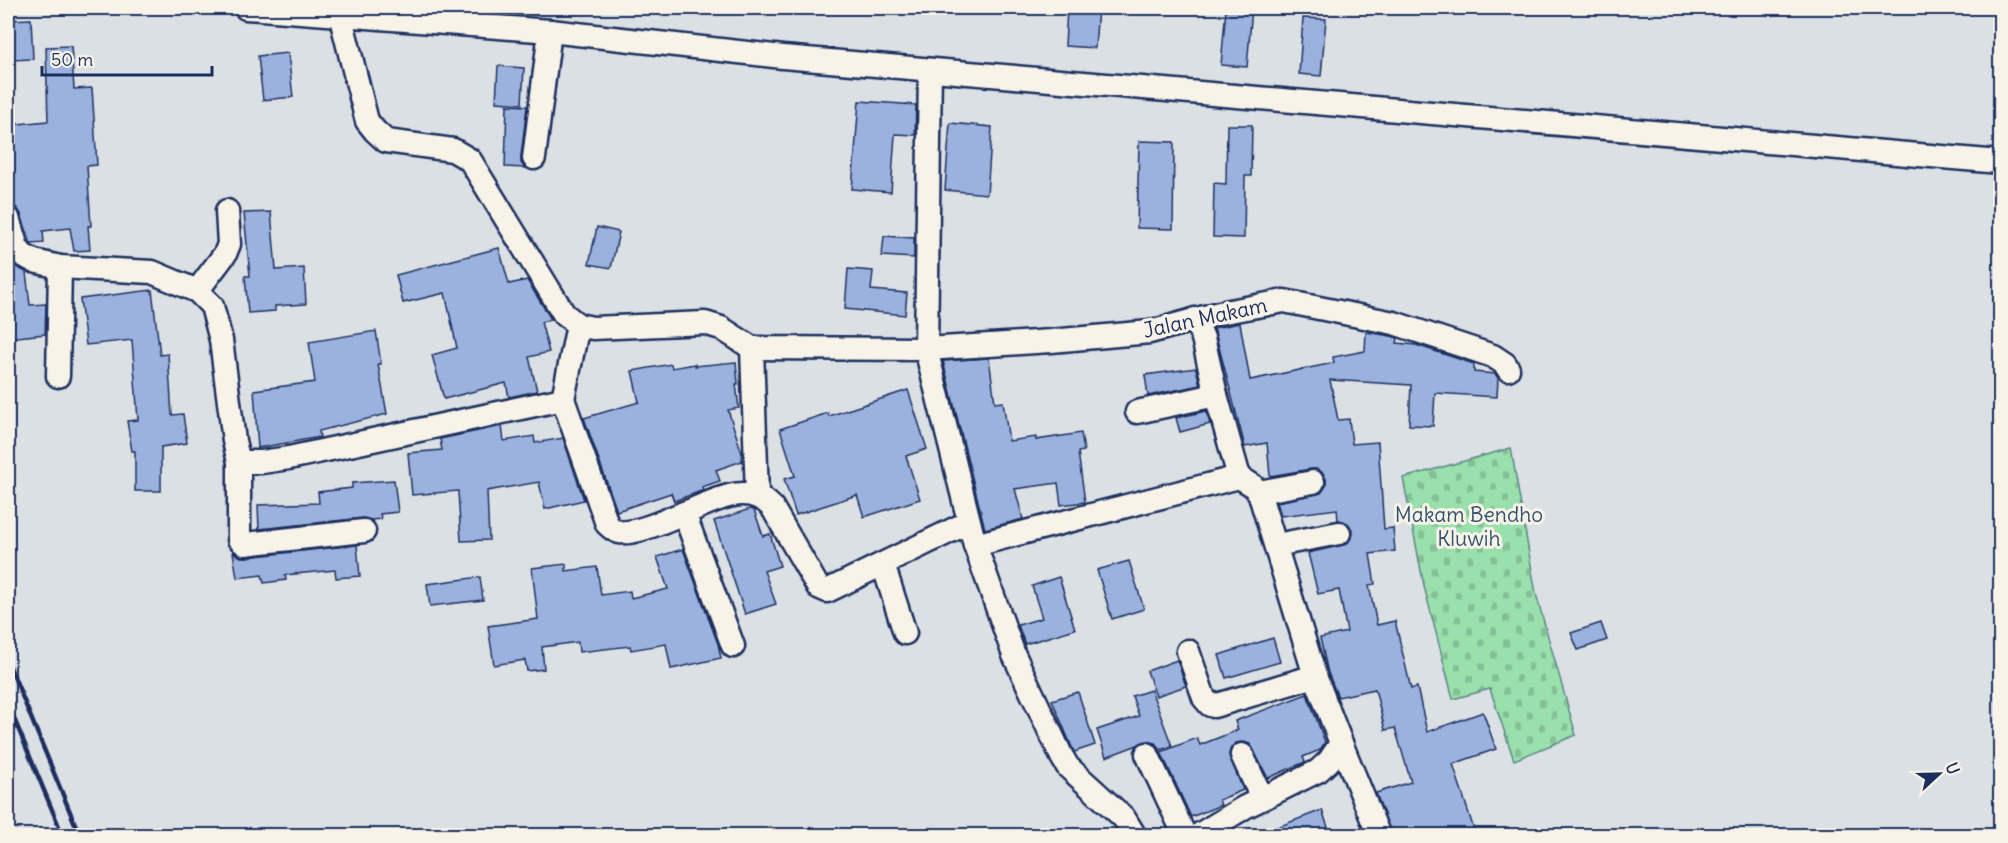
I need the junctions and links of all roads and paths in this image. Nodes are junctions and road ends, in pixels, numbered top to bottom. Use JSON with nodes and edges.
{"nodes":[{"id":1,"x":246,"y":8,"type":"edge"},
{"id":2,"x":340,"y":14,"type":"junction"},
{"id":3,"x":550,"y":31,"type":"junction"},
{"id":4,"x":930,"y":70,"type":"junction"},
{"id":5,"x":534,"y":158,"type":"dead end"},
{"id":6,"x":2001,"y":162,"type":"edge"},
{"id":7,"x":227,"y":210,"type":"dead end"},
{"id":8,"x":8,"y":218,"type":"edge"},
{"id":9,"x":60,"y":267,"type":"junction"},
{"id":10,"x":197,"y":291,"type":"junction"},
{"id":11,"x":1196,"y":319,"type":"junction"},
{"id":12,"x":578,"y":325,"type":"junction"},
{"id":13,"x":752,"y":348,"type":"junction"},
{"id":14,"x":926,"y":349,"type":"junction"},
{"id":15,"x":1508,"y":369,"type":"dead end"},
{"id":16,"x":58,"y":376,"type":"dead end"},
{"id":17,"x":1216,"y":395,"type":"junction"},
{"id":18,"x":563,"y":399,"type":"junction"},
{"id":19,"x":1137,"y":412,"type":"dead end"},
{"id":20,"x":239,"y":462,"type":"junction"},
{"id":21,"x":1239,"y":477,"type":"junction"},
{"id":22,"x":1313,"y":482,"type":"dead end"},
{"id":23,"x":1259,"y":492,"type":"junction"},
{"id":24,"x":757,"y":496,"type":"junction"},
{"id":25,"x":684,"y":513,"type":"junction"},
{"id":26,"x":969,"y":522,"type":"junction"},
{"id":27,"x":364,"y":531,"type":"dead end"},
{"id":28,"x":1340,"y":534,"type":"dead end"},
{"id":29,"x":975,"y":545,"type":"junction"},
{"id":30,"x":1276,"y":545,"type":"junction"},
{"id":31,"x":883,"y":564,"type":"junction"},
{"id":32,"x":904,"y":633,"type":"dead end"},
{"id":33,"x":733,"y":646,"type":"dead end"},
{"id":34,"x":1188,"y":651,"type":"dead end"},
{"id":35,"x":1315,"y":676,"type":"junction"},
{"id":36,"x":1341,"y":743,"type":"junction"},
{"id":37,"x":1147,"y":754,"type":"dead end"},
{"id":38,"x":1242,"y":755,"type":"dead end"},
{"id":39,"x":1262,"y":798,"type":"junction"},
{"id":40,"x":1135,"y":836,"type":"edge"},
{"id":41,"x":1185,"y":836,"type":"edge"},
{"id":42,"x":1197,"y":836,"type":"edge"},
{"id":43,"x":1379,"y":836,"type":"edge"}],
"edges":[{"from":1,"to":2,"type":"street"},
{"from":2,"to":3,"type":"street"},
{"from":2,"to":12,"type":"street"},
{"from":3,"to":4,"type":"street"},
{"from":3,"to":5,"type":"street"},
{"from":4,"to":6,"type":"street"},
{"from":4,"to":14,"type":"street"},
{"from":7,"to":10,"type":"street"},
{"from":8,"to":9,"type":"street"},
{"from":9,"to":10,"type":"street"},
{"from":9,"to":16,"type":"street"},
{"from":10,"to":20,"type":"street"},
{"from":11,"to":14,"type":"street","name":"Jalan Makam"},
{"from":11,"to":15,"type":"street","name":"Jalan Makam"},
{"from":11,"to":17,"type":"street"},
{"from":12,"to":13,"type":"street"},
{"from":12,"to":18,"type":"street"},
{"from":13,"to":14,"type":"street","name":"Jalan Makam"},
{"from":13,"to":24,"type":"street"},
{"from":14,"to":26,"type":"street"},
{"from":17,"to":19,"type":"street"},
{"from":17,"to":21,"type":"street"},
{"from":18,"to":20,"type":"street"},
{"from":18,"to":25,"type":"street"},
{"from":20,"to":27,"type":"street"},
{"from":21,"to":23,"type":"street"},
{"from":21,"to":29,"type":"street"},
{"from":22,"to":23,"type":"street"},
{"from":23,"to":30,"type":"street"},
{"from":24,"to":25,"type":"street"},
{"from":24,"to":31,"type":"street"},
{"from":25,"to":33,"type":"street"},
{"from":26,"to":29,"type":"street"},
{"from":26,"to":31,"type":"street"},
{"from":28,"to":30,"type":"street"},
{"from":29,"to":40,"type":"street"},
{"from":30,"to":35,"type":"street"},
{"from":31,"to":32,"type":"street"},
{"from":34,"to":35,"type":"street"},
{"from":35,"to":36,"type":"street"},
{"from":36,"to":39,"type":"street"},
{"from":36,"to":43,"type":"street"},
{"from":37,"to":41,"type":"street"},
{"from":38,"to":39,"type":"street"},
{"from":39,"to":42,"type":"street"}]}
